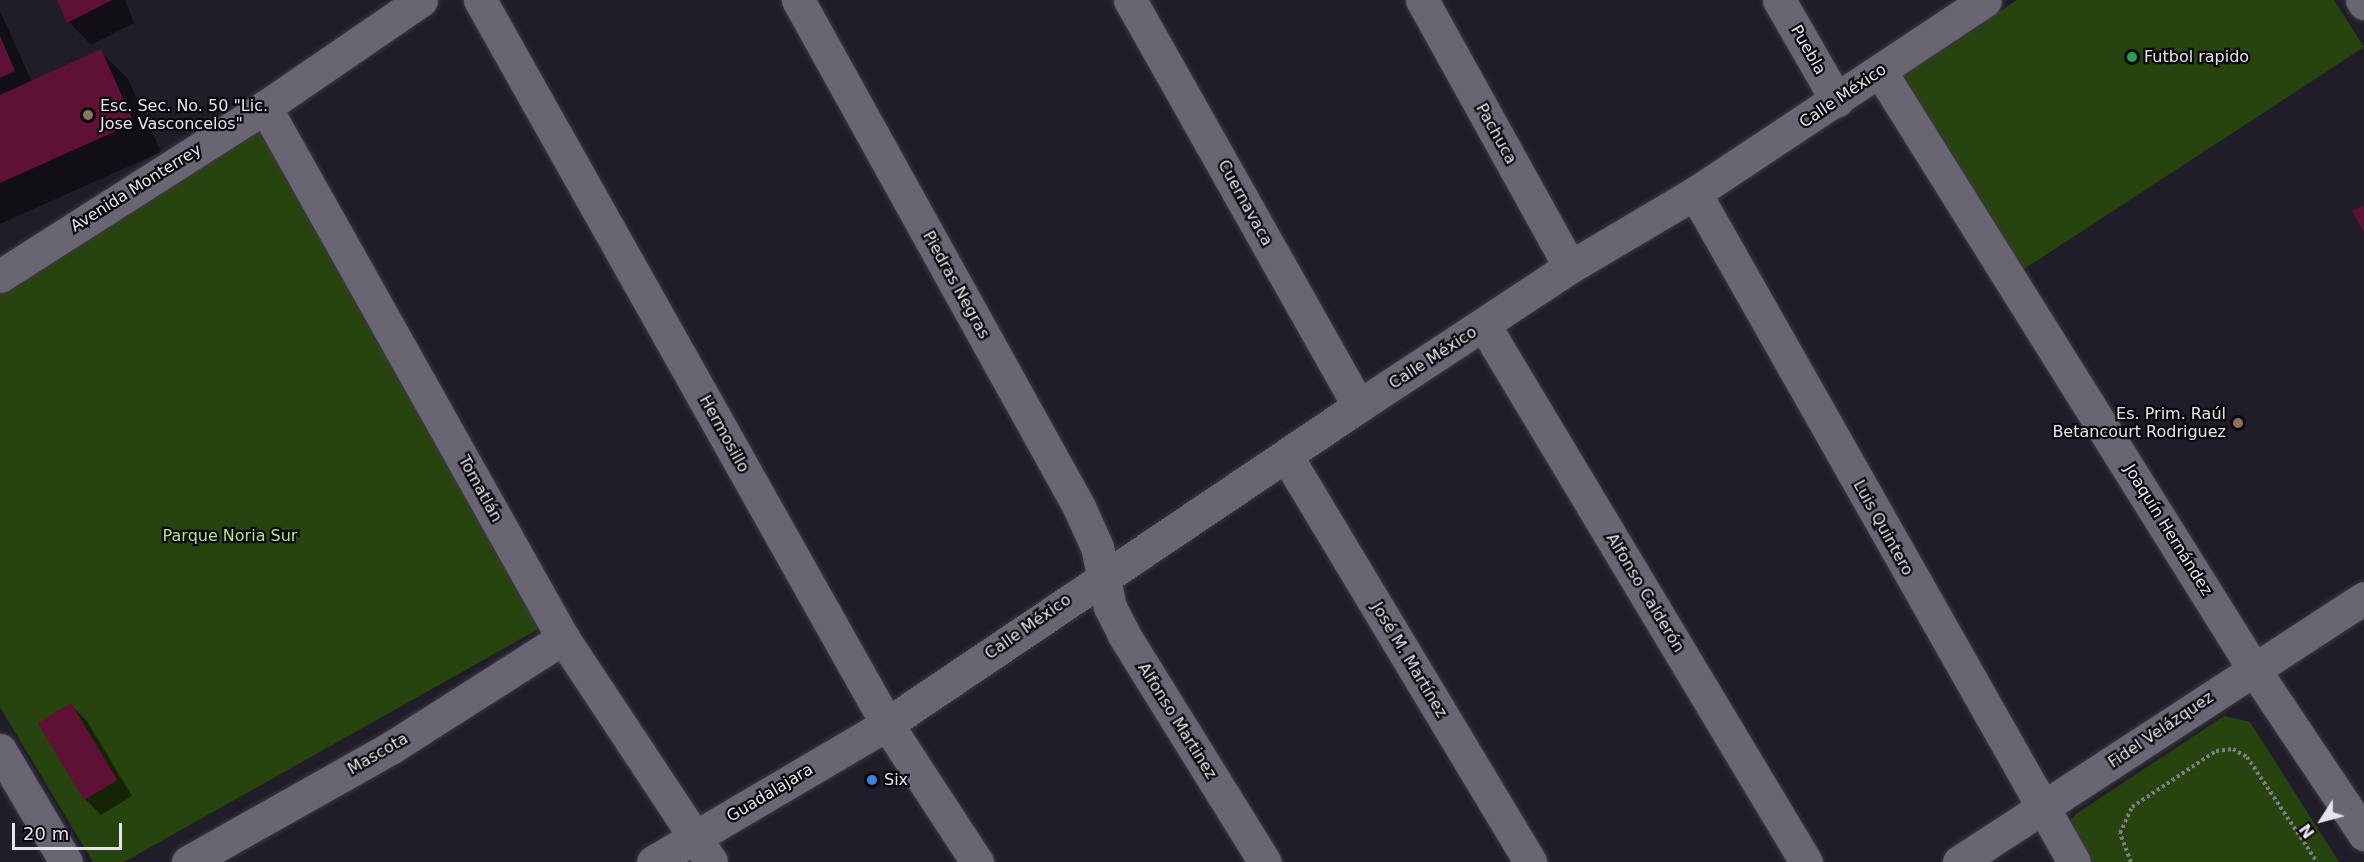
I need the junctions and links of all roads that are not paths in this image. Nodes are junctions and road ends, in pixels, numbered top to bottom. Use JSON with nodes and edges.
{"nodes":[{"id":1,"x":421,"y":0,"type":"edge"},
{"id":2,"x":480,"y":0,"type":"edge"},
{"id":3,"x":798,"y":0,"type":"edge"},
{"id":4,"x":1130,"y":0,"type":"edge"},
{"id":5,"x":1422,"y":0,"type":"edge"},
{"id":6,"x":1779,"y":0,"type":"edge"},
{"id":7,"x":1985,"y":0,"type":"edge"},
{"id":8,"x":1880,"y":71,"type":"junction"},
{"id":9,"x":1837,"y":101,"type":"junction"},
{"id":10,"x":265,"y":107,"type":"junction"},
{"id":11,"x":1695,"y":193,"type":"junction"},
{"id":12,"x":1570,"y":267,"type":"junction"},
{"id":13,"x":0,"y":276,"type":"edge"},
{"id":14,"x":1484,"y":325,"type":"junction"},
{"id":15,"x":1359,"y":406,"type":"junction"},
{"id":16,"x":1287,"y":457,"type":"junction"},
{"id":17,"x":1105,"y":574,"type":"junction"},
{"id":18,"x":2364,"y":598,"type":"edge"},
{"id":19,"x":563,"y":638,"type":"junction"},
{"id":20,"x":2253,"y":668,"type":"junction"},
{"id":21,"x":887,"y":724,"type":"junction"},
{"id":22,"x":0,"y":750,"type":"edge"},
{"id":23,"x":2042,"y":810,"type":"junction"},
{"id":24,"x":2364,"y":834,"type":"edge"},
{"id":25,"x":704,"y":850,"type":"edge"},
{"id":26,"x":66,"y":862,"type":"edge"},
{"id":27,"x":188,"y":862,"type":"edge"},
{"id":28,"x":653,"y":862,"type":"edge"},
{"id":29,"x":977,"y":862,"type":"edge"},
{"id":30,"x":1265,"y":862,"type":"edge"},
{"id":31,"x":1530,"y":862,"type":"edge"},
{"id":32,"x":1806,"y":862,"type":"edge"},
{"id":33,"x":1959,"y":862,"type":"edge"},
{"id":34,"x":2074,"y":862,"type":"edge"}],
"edges":[{"from":1,"to":10,"type":"street","name":"Avenida Monterrey"},
{"from":2,"to":21,"type":"street","name":"Hermosillo"},
{"from":3,"to":17,"type":"street","name":"Piedras Negras"},
{"from":4,"to":15,"type":"street","name":"Cuernavaca"},
{"from":5,"to":12,"type":"street","name":"Pachuca"},
{"from":6,"to":9,"type":"street","name":"Puebla"},
{"from":7,"to":8,"type":"street","name":"Calle México"},
{"from":8,"to":9,"type":"street","name":"Calle México"},
{"from":8,"to":20,"type":"street","name":"Joaquín Hernández"},
{"from":9,"to":11,"type":"street","name":"Calle México"},
{"from":10,"to":13,"type":"street","name":"Avenida Monterrey"},
{"from":10,"to":19,"type":"street","name":"Tomatlán"},
{"from":11,"to":12,"type":"street","name":"Calle México"},
{"from":11,"to":23,"type":"street","name":"Luis Quintero"},
{"from":12,"to":14,"type":"street","name":"Calle México"},
{"from":14,"to":15,"type":"street","name":"Calle México"},
{"from":14,"to":32,"type":"street","name":"Alfonso Calderón"},
{"from":15,"to":16,"type":"street","name":"Calle México"},
{"from":16,"to":17,"type":"street","name":"Calle México"},
{"from":16,"to":31,"type":"street","name":"José M. Martínez"},
{"from":17,"to":21,"type":"street","name":"Calle México"},
{"from":17,"to":30,"type":"street","name":"Alfonso Martinez"},
{"from":18,"to":20,"type":"street","name":"Fidel Velázquez"},
{"from":19,"to":25,"type":"street","name":"Tomatlán"},
{"from":19,"to":27,"type":"street","name":"Mascota"},
{"from":20,"to":23,"type":"street","name":"Fidel Velázquez"},
{"from":20,"to":24,"type":"street","name":"Joaquín Hernández"},
{"from":21,"to":25,"type":"street","name":"Guadalajara"},
{"from":21,"to":29,"type":"street","name":"Hermosillo"},
{"from":22,"to":26,"type":"street"},
{"from":23,"to":33,"type":"street","name":"Fidel Velázquez"},
{"from":23,"to":34,"type":"street","name":"Luis Quintero"},
{"from":25,"to":28,"type":"street","name":"Guadalajara"}]}
